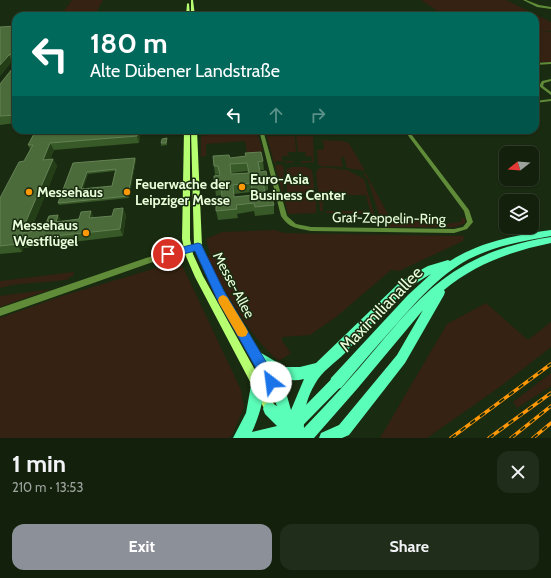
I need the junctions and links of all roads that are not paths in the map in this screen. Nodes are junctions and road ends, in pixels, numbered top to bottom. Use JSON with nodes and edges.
{"nodes":[{"id":1,"x":188,"y":0,"type":"edge"},
{"id":2,"x":192,"y":0,"type":"edge"},
{"id":3,"x":524,"y":0,"type":"edge"},
{"id":4,"x":551,"y":7,"type":"edge"},
{"id":5,"x":188,"y":12,"type":"edge"},
{"id":6,"x":193,"y":12,"type":"edge"},
{"id":7,"x":539,"y":64,"type":"edge"},
{"id":8,"x":551,"y":64,"type":"edge"},
{"id":9,"x":551,"y":80,"type":"edge"},
{"id":10,"x":551,"y":94,"type":"edge"},
{"id":11,"x":551,"y":100,"type":"edge"},
{"id":12,"x":539,"y":102,"type":"edge"},
{"id":13,"x":191,"y":134,"type":"edge"},
{"id":14,"x":191,"y":134,"type":"edge"},
{"id":15,"x":262,"y":134,"type":"edge"},
{"id":16,"x":409,"y":134,"type":"edge"},
{"id":17,"x":551,"y":233,"type":"edge"},
{"id":18,"x":551,"y":240,"type":"edge"},
{"id":19,"x":198,"y":246,"type":"junction"},
{"id":20,"x":187,"y":249,"type":"junction"},
{"id":21,"x":456,"y":262,"type":"junction"},
{"id":22,"x":444,"y":285,"type":"junction"},
{"id":23,"x":0,"y":312,"type":"edge"},
{"id":24,"x":256,"y":356,"type":"junction"},
{"id":25,"x":319,"y":368,"type":"junction"},
{"id":26,"x":257,"y":385,"type":"junction"},
{"id":27,"x":282,"y":401,"type":"joint"},
{"id":28,"x":270,"y":409,"type":"joint"},
{"id":29,"x":342,"y":434,"type":"edge"},
{"id":30,"x":294,"y":436,"type":"edge"},
{"id":31,"x":240,"y":438,"type":"edge"},
{"id":32,"x":254,"y":438,"type":"edge"},
{"id":33,"x":326,"y":438,"type":"edge"}],
"edges":[{"from":1,"to":5,"type":"main road"},
{"from":2,"to":6,"type":"main road"},
{"from":3,"to":4,"type":"street"},
{"from":7,"to":8,"type":"street"},
{"from":9,"to":10,"type":"street"},
{"from":11,"to":12,"type":"street"},
{"from":13,"to":19,"type":"main road","name":"Messe-Allee"},
{"from":14,"to":20,"type":"main road","name":"Messe-Allee"},
{"from":15,"to":16,"type":"street","name":"Graf-Zeppelin-Ring"},
{"from":17,"to":21,"type":"highway","name":"Maximilianallee"},
{"from":18,"to":22,"type":"highway"},
{"from":19,"to":20,"type":"street"},
{"from":19,"to":24,"type":"main road","name":"Messe-Allee"},
{"from":20,"to":23,"type":"street"},
{"from":20,"to":26,"type":"main road","name":"Messe-Allee"},
{"from":21,"to":25,"type":"highway"},
{"from":21,"to":30,"type":"highway","name":"Maximilianallee","bridge":true},
{"from":22,"to":29,"type":"highway"},
{"from":22,"to":30,"type":"highway"},
{"from":24,"to":25,"type":"highway"},
{"from":24,"to":27,"type":"main road","name":"Messe-Allee"},
{"from":25,"to":30,"type":"highway"},
{"from":26,"to":28,"type":"main road","name":"Messe-Allee"},
{"from":26,"to":31,"type":"highway"},
{"from":27,"to":30,"type":"highway"},
{"from":28,"to":30,"type":"highway"},
{"from":29,"to":33,"type":"highway"},
{"from":30,"to":32,"type":"highway"}]}
